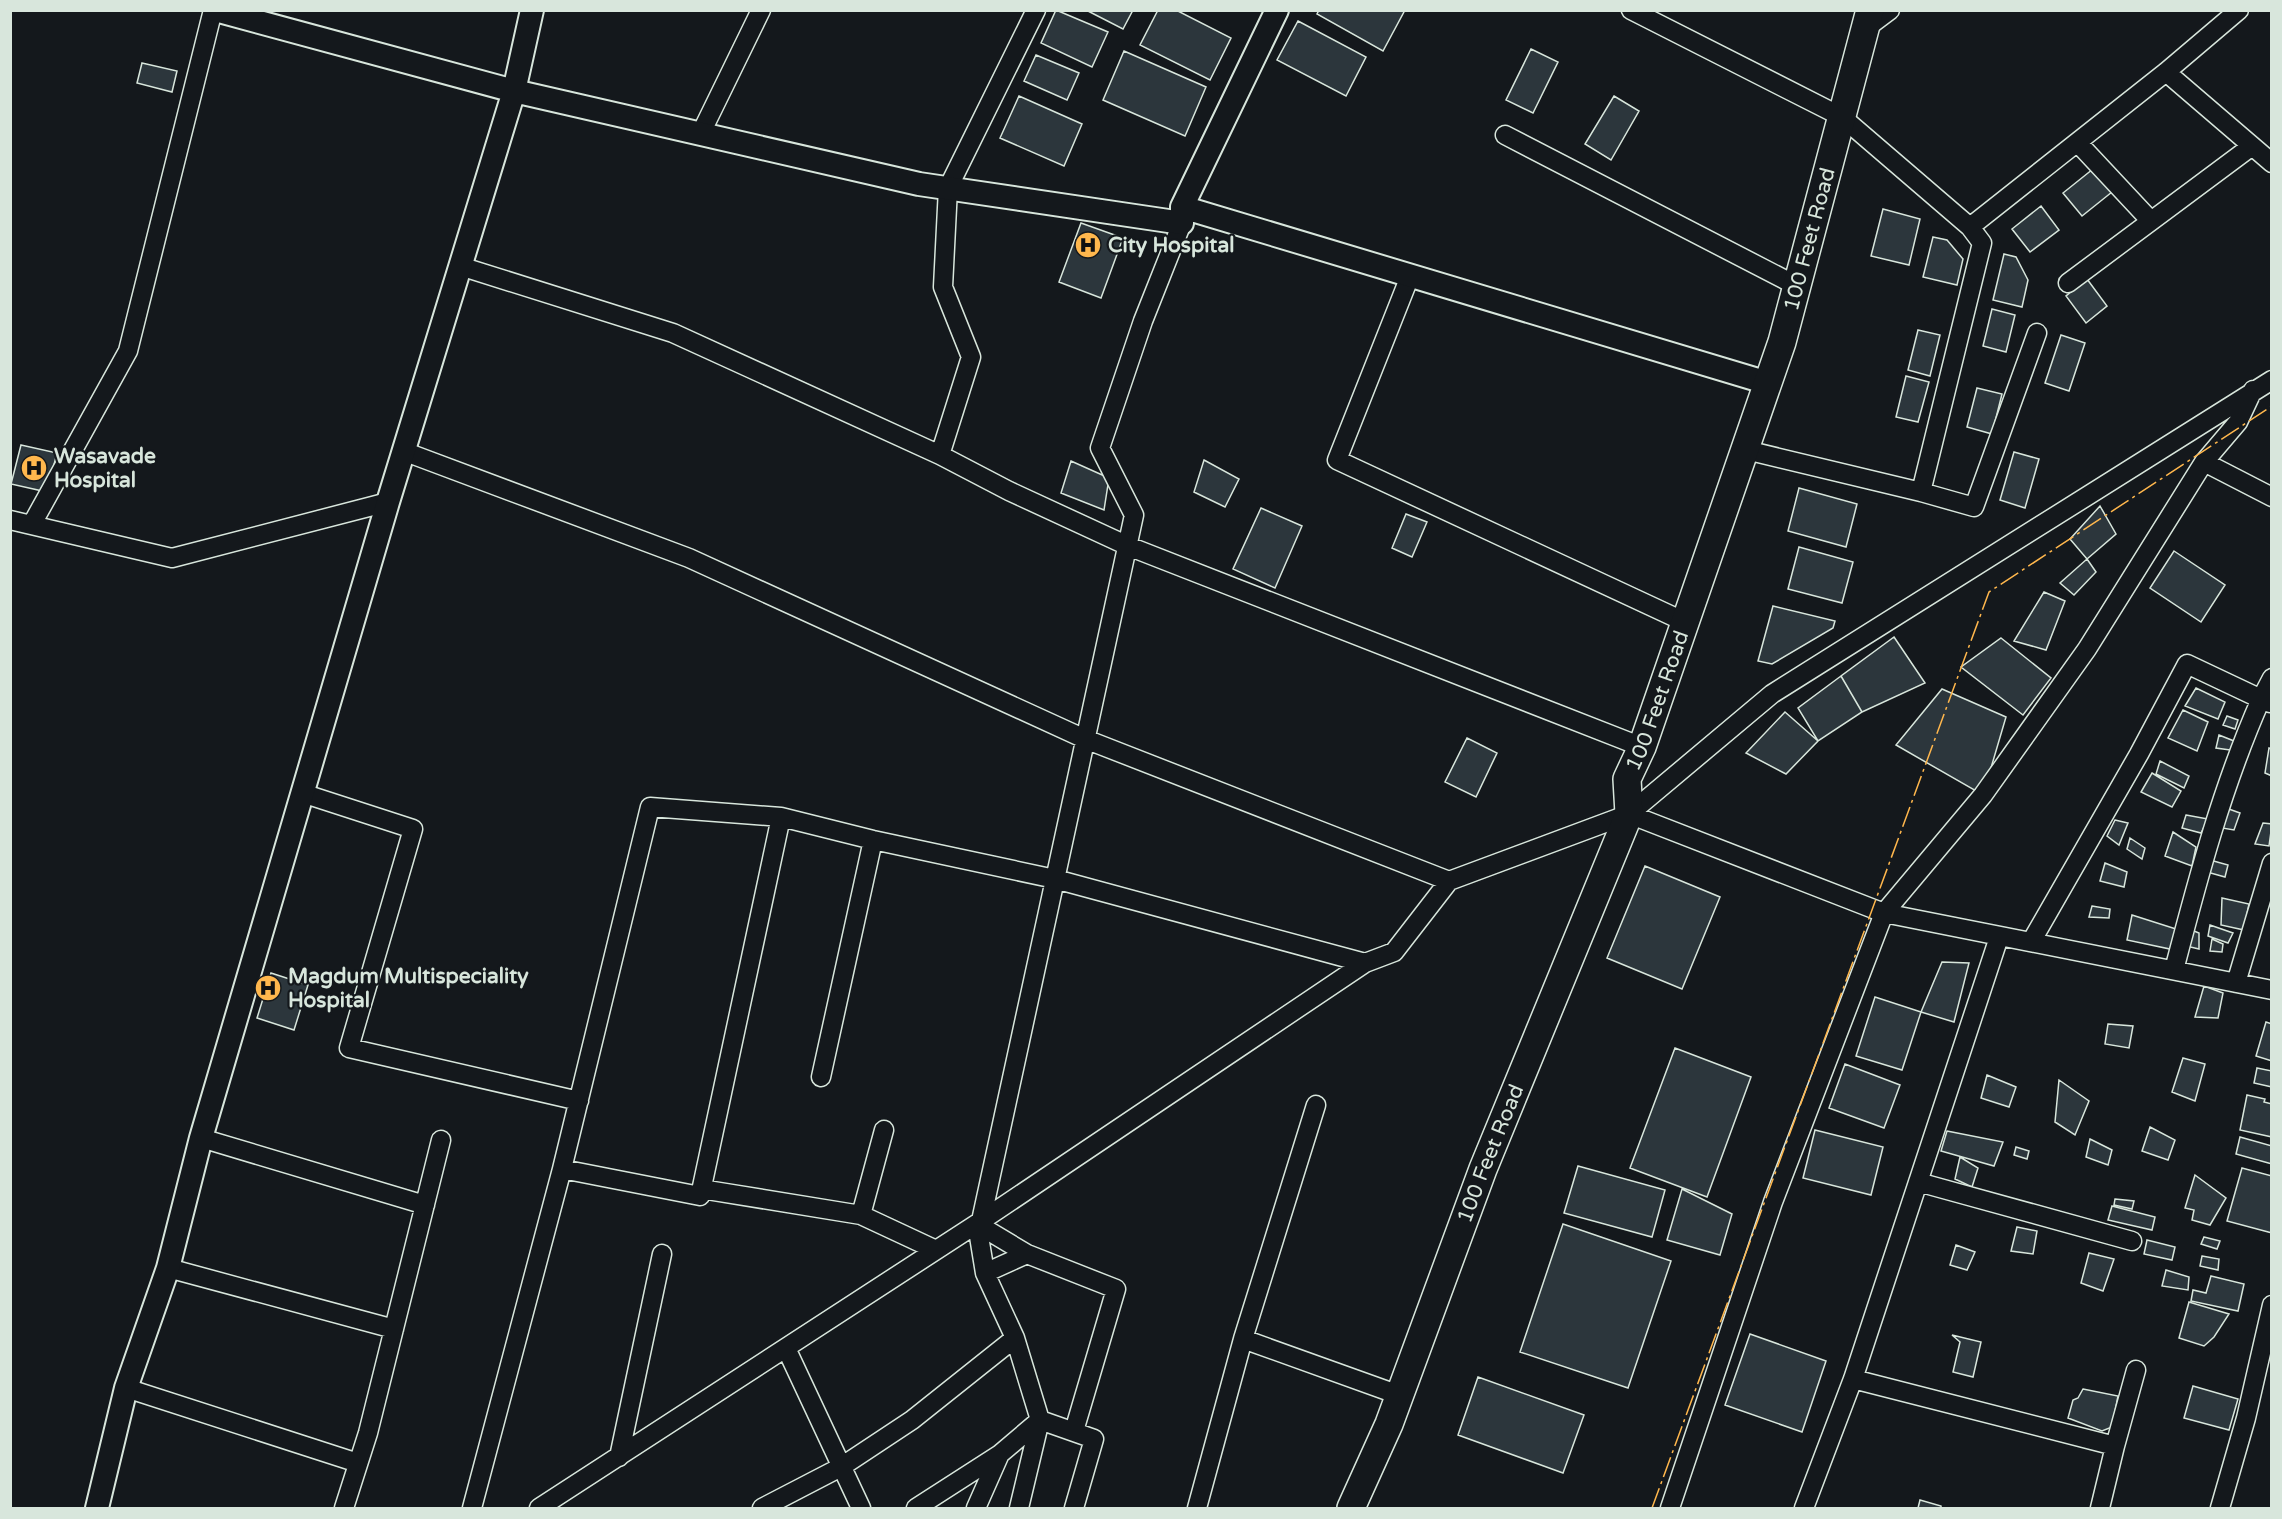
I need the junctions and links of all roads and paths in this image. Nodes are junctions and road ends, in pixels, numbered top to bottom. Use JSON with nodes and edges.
{"nodes":[{"id":1,"x":214,"y":10,"type":"edge"},
{"id":2,"x":532,"y":10,"type":"edge"},
{"id":3,"x":761,"y":10,"type":"edge"},
{"id":4,"x":1036,"y":10,"type":"edge"},
{"id":5,"x":1277,"y":10,"type":"edge"},
{"id":6,"x":1631,"y":10,"type":"edge"},
{"id":7,"x":1890,"y":10,"type":"edge"},
{"id":8,"x":2239,"y":10,"type":"edge"},
{"id":9,"x":1868,"y":19,"type":"edge"},
{"id":10,"x":2166,"y":72,"type":"junction"},
{"id":11,"x":514,"y":90,"type":"junction"},
{"id":12,"x":1842,"y":117,"type":"junction"},
{"id":13,"x":701,"y":133,"type":"junction"},
{"id":14,"x":1505,"y":135,"type":"dead end"},
{"id":15,"x":2078,"y":143,"type":"junction"},
{"id":16,"x":2252,"y":146,"type":"junction"},
{"id":17,"x":2271,"y":163,"type":"edge"},
{"id":18,"x":948,"y":188,"type":"junction"},
{"id":19,"x":1182,"y":215,"type":"junction"},
{"id":20,"x":2150,"y":220,"type":"junction"},
{"id":21,"x":1970,"y":227,"type":"junction"},
{"id":22,"x":460,"y":266,"type":"junction"},
{"id":23,"x":1410,"y":276,"type":"junction"},
{"id":24,"x":2068,"y":283,"type":"dead end"},
{"id":25,"x":1797,"y":286,"type":"junction"},
{"id":26,"x":2037,"y":333,"type":"dead end"},
{"id":27,"x":2271,"y":380,"type":"edge"},
{"id":28,"x":1768,"y":383,"type":"junction"},
{"id":29,"x":2253,"y":390,"type":"junction"},
{"id":30,"x":1746,"y":450,"type":"junction"},
{"id":31,"x":403,"y":451,"type":"junction"},
{"id":32,"x":940,"y":455,"type":"junction"},
{"id":33,"x":2204,"y":462,"type":"junction"},
{"id":34,"x":1922,"y":492,"type":"junction"},
{"id":35,"x":2271,"y":497,"type":"edge"},
{"id":36,"x":388,"y":502,"type":"junction"},
{"id":37,"x":10,"y":519,"type":"edge"},
{"id":38,"x":32,"y":524,"type":"junction"},
{"id":39,"x":1128,"y":546,"type":"junction"},
{"id":40,"x":1685,"y":622,"type":"junction"},
{"id":41,"x":2271,"y":678,"type":"edge"},
{"id":42,"x":2266,"y":701,"type":"edge"},
{"id":43,"x":1085,"y":739,"type":"junction"},
{"id":44,"x":1642,"y":747,"type":"junction"},
{"id":45,"x":302,"y":793,"type":"junction"},
{"id":46,"x":1629,"y":814,"type":"junction"},
{"id":47,"x":781,"y":818,"type":"junction"},
{"id":48,"x":873,"y":840,"type":"junction"},
{"id":49,"x":2271,"y":863,"type":"edge"},
{"id":50,"x":1055,"y":879,"type":"junction"},
{"id":51,"x":1449,"y":881,"type":"junction"},
{"id":52,"x":1884,"y":914,"type":"junction"},
{"id":53,"x":1999,"y":937,"type":"junction"},
{"id":54,"x":2031,"y":942,"type":"junction"},
{"id":55,"x":1365,"y":963,"type":"junction"},
{"id":56,"x":2174,"y":970,"type":"junction"},
{"id":57,"x":2236,"y":983,"type":"junction"},
{"id":58,"x":2271,"y":990,"type":"edge"},
{"id":59,"x":821,"y":1077,"type":"dead end"},
{"id":60,"x":579,"y":1101,"type":"junction"},
{"id":61,"x":1316,"y":1105,"type":"dead end"},
{"id":62,"x":884,"y":1130,"type":"dead end"},
{"id":63,"x":201,"y":1138,"type":"junction"},
{"id":64,"x":441,"y":1140,"type":"dead end"},
{"id":65,"x":562,"y":1169,"type":"junction"},
{"id":66,"x":1918,"y":1182,"type":"junction"},
{"id":67,"x":701,"y":1189,"type":"junction"},
{"id":68,"x":425,"y":1205,"type":"junction"},
{"id":69,"x":861,"y":1215,"type":"junction"},
{"id":70,"x":979,"y":1222,"type":"junction"},
{"id":71,"x":2132,"y":1241,"type":"dead end"},
{"id":72,"x":936,"y":1250,"type":"junction"},
{"id":73,"x":662,"y":1254,"type":"dead end"},
{"id":74,"x":1027,"y":1254,"type":"junction"},
{"id":75,"x":168,"y":1268,"type":"junction"},
{"id":76,"x":985,"y":1273,"type":"junction"},
{"id":77,"x":2271,"y":1305,"type":"edge"},
{"id":78,"x":394,"y":1329,"type":"junction"},
{"id":79,"x":1015,"y":1338,"type":"junction"},
{"id":80,"x":1243,"y":1339,"type":"junction"},
{"id":81,"x":786,"y":1348,"type":"junction"},
{"id":82,"x":2136,"y":1370,"type":"dead end"},
{"id":83,"x":1853,"y":1379,"type":"junction"},
{"id":84,"x":126,"y":1388,"type":"junction"},
{"id":85,"x":1400,"y":1395,"type":"junction"},
{"id":86,"x":1040,"y":1420,"type":"junction"},
{"id":87,"x":1074,"y":1431,"type":"junction"},
{"id":88,"x":2115,"y":1446,"type":"junction"},
{"id":89,"x":999,"y":1454,"type":"junction"},
{"id":90,"x":619,"y":1456,"type":"junction"},
{"id":91,"x":358,"y":1463,"type":"junction"},
{"id":92,"x":841,"y":1467,"type":"junction"},
{"id":93,"x":544,"y":1507,"type":"edge"},
{"id":94,"x":97,"y":1509,"type":"edge"},
{"id":95,"x":344,"y":1509,"type":"edge"},
{"id":96,"x":472,"y":1509,"type":"edge"},
{"id":97,"x":762,"y":1509,"type":"edge"},
{"id":98,"x":861,"y":1509,"type":"edge"},
{"id":99,"x":916,"y":1509,"type":"edge"},
{"id":100,"x":976,"y":1509,"type":"edge"},
{"id":101,"x":1019,"y":1509,"type":"edge"},
{"id":102,"x":1074,"y":1509,"type":"edge"},
{"id":103,"x":1197,"y":1509,"type":"edge"},
{"id":104,"x":1351,"y":1509,"type":"edge"},
{"id":105,"x":1670,"y":1509,"type":"edge"},
{"id":106,"x":1804,"y":1509,"type":"edge"},
{"id":107,"x":2100,"y":1509,"type":"edge"},
{"id":108,"x":2220,"y":1509,"type":"edge"}],
"edges":[{"from":1,"to":11,"type":"street"},
{"from":1,"to":38,"type":"street"},
{"from":2,"to":11,"type":"street"},
{"from":3,"to":13,"type":"street"},
{"from":4,"to":18,"type":"street"},
{"from":5,"to":19,"type":"street"},
{"from":6,"to":12,"type":"street"},
{"from":7,"to":9,"type":"street"},
{"from":8,"to":10,"type":"street"},
{"from":9,"to":12,"type":"main road","name":"100 Feet Road"},
{"from":10,"to":15,"type":"street"},
{"from":10,"to":16,"type":"street"},
{"from":11,"to":13,"type":"street"},
{"from":11,"to":22,"type":"street"},
{"from":12,"to":21,"type":"street"},
{"from":12,"to":25,"type":"main road","name":"100 Feet Road"},
{"from":13,"to":18,"type":"street"},
{"from":14,"to":25,"type":"street"},
{"from":15,"to":20,"type":"street"},
{"from":15,"to":21,"type":"street"},
{"from":16,"to":17,"type":"street"},
{"from":16,"to":20,"type":"street"},
{"from":18,"to":19,"type":"street"},
{"from":18,"to":32,"type":"street"},
{"from":19,"to":23,"type":"street"},
{"from":19,"to":39,"type":"street"},
{"from":20,"to":24,"type":"street"},
{"from":21,"to":34,"type":"street"},
{"from":22,"to":31,"type":"street"},
{"from":22,"to":32,"type":"street"},
{"from":23,"to":28,"type":"street"},
{"from":23,"to":40,"type":"street"},
{"from":25,"to":28,"type":"main road","name":"100 Feet Road"},
{"from":26,"to":34,"type":"street"},
{"from":27,"to":29,"type":"street"},
{"from":28,"to":30,"type":"main road","name":"100 Feet Road"},
{"from":29,"to":33,"type":"street"},
{"from":29,"to":46,"type":"street"},
{"from":30,"to":34,"type":"street"},
{"from":30,"to":40,"type":"main road","name":"100 Feet Road"},
{"from":31,"to":36,"type":"street"},
{"from":31,"to":43,"type":"street"},
{"from":32,"to":39,"type":"street"},
{"from":33,"to":35,"type":"street"},
{"from":33,"to":52,"type":"street"},
{"from":36,"to":38,"type":"street"},
{"from":36,"to":45,"type":"street"},
{"from":37,"to":38,"type":"street"},
{"from":39,"to":43,"type":"street"},
{"from":39,"to":44,"type":"street"},
{"from":40,"to":44,"type":"main road","name":"100 Feet Road"},
{"from":41,"to":42,"type":"street"},
{"from":42,"to":54,"type":"street"},
{"from":42,"to":56,"type":"street"},
{"from":43,"to":50,"type":"street"},
{"from":43,"to":51,"type":"street"},
{"from":44,"to":46,"type":"main road","name":"100 Feet Road"},
{"from":45,"to":60,"type":"street"},
{"from":45,"to":63,"type":"street"},
{"from":46,"to":51,"type":"street"},
{"from":46,"to":52,"type":"street"},
{"from":46,"to":85,"type":"main road","name":"100 Feet Road"},
{"from":47,"to":48,"type":"street"},
{"from":47,"to":60,"type":"street"},
{"from":47,"to":67,"type":"street"},
{"from":48,"to":50,"type":"street"},
{"from":48,"to":59,"type":"street"},
{"from":49,"to":57,"type":"street"},
{"from":50,"to":55,"type":"street"},
{"from":50,"to":70,"type":"street"},
{"from":51,"to":55,"type":"street"},
{"from":52,"to":53,"type":"street"},
{"from":52,"to":105,"type":"street"},
{"from":53,"to":54,"type":"street"},
{"from":53,"to":66,"type":"street"},
{"from":54,"to":56,"type":"street"},
{"from":55,"to":70,"type":"street"},
{"from":56,"to":57,"type":"street"},
{"from":57,"to":58,"type":"street"},
{"from":60,"to":65,"type":"street"},
{"from":61,"to":80,"type":"street"},
{"from":62,"to":69,"type":"street"},
{"from":63,"to":68,"type":"street"},
{"from":63,"to":75,"type":"street"},
{"from":64,"to":68,"type":"street"},
{"from":65,"to":67,"type":"street"},
{"from":65,"to":96,"type":"street"},
{"from":66,"to":71,"type":"street"},
{"from":66,"to":83,"type":"street"},
{"from":67,"to":69,"type":"street"},
{"from":68,"to":78,"type":"street"},
{"from":69,"to":72,"type":"street"},
{"from":70,"to":72,"type":"street"},
{"from":70,"to":74,"type":"street"},
{"from":70,"to":76,"type":"street"},
{"from":72,"to":81,"type":"street"},
{"from":73,"to":90,"type":"street"},
{"from":74,"to":76,"type":"street"},
{"from":74,"to":87,"type":"street"},
{"from":75,"to":78,"type":"street"},
{"from":75,"to":84,"type":"street"},
{"from":76,"to":79,"type":"street"},
{"from":77,"to":108,"type":"street"},
{"from":78,"to":91,"type":"street"},
{"from":79,"to":86,"type":"street"},
{"from":79,"to":92,"type":"street"},
{"from":80,"to":85,"type":"street"},
{"from":80,"to":103,"type":"street"},
{"from":81,"to":90,"type":"street"},
{"from":81,"to":92,"type":"street"},
{"from":82,"to":88,"type":"street"},
{"from":83,"to":88,"type":"street"},
{"from":83,"to":106,"type":"street"},
{"from":84,"to":91,"type":"street"},
{"from":84,"to":94,"type":"street"},
{"from":85,"to":104,"type":"main road","name":"100 Feet Road"},
{"from":86,"to":87,"type":"street"},
{"from":86,"to":89,"type":"street"},
{"from":86,"to":101,"type":"street"},
{"from":87,"to":102,"type":"street"},
{"from":88,"to":107,"type":"street"},
{"from":89,"to":99,"type":"street"},
{"from":89,"to":100,"type":"street"},
{"from":90,"to":93,"type":"street"},
{"from":91,"to":95,"type":"street"},
{"from":92,"to":97,"type":"street"},
{"from":92,"to":98,"type":"street"}]}
